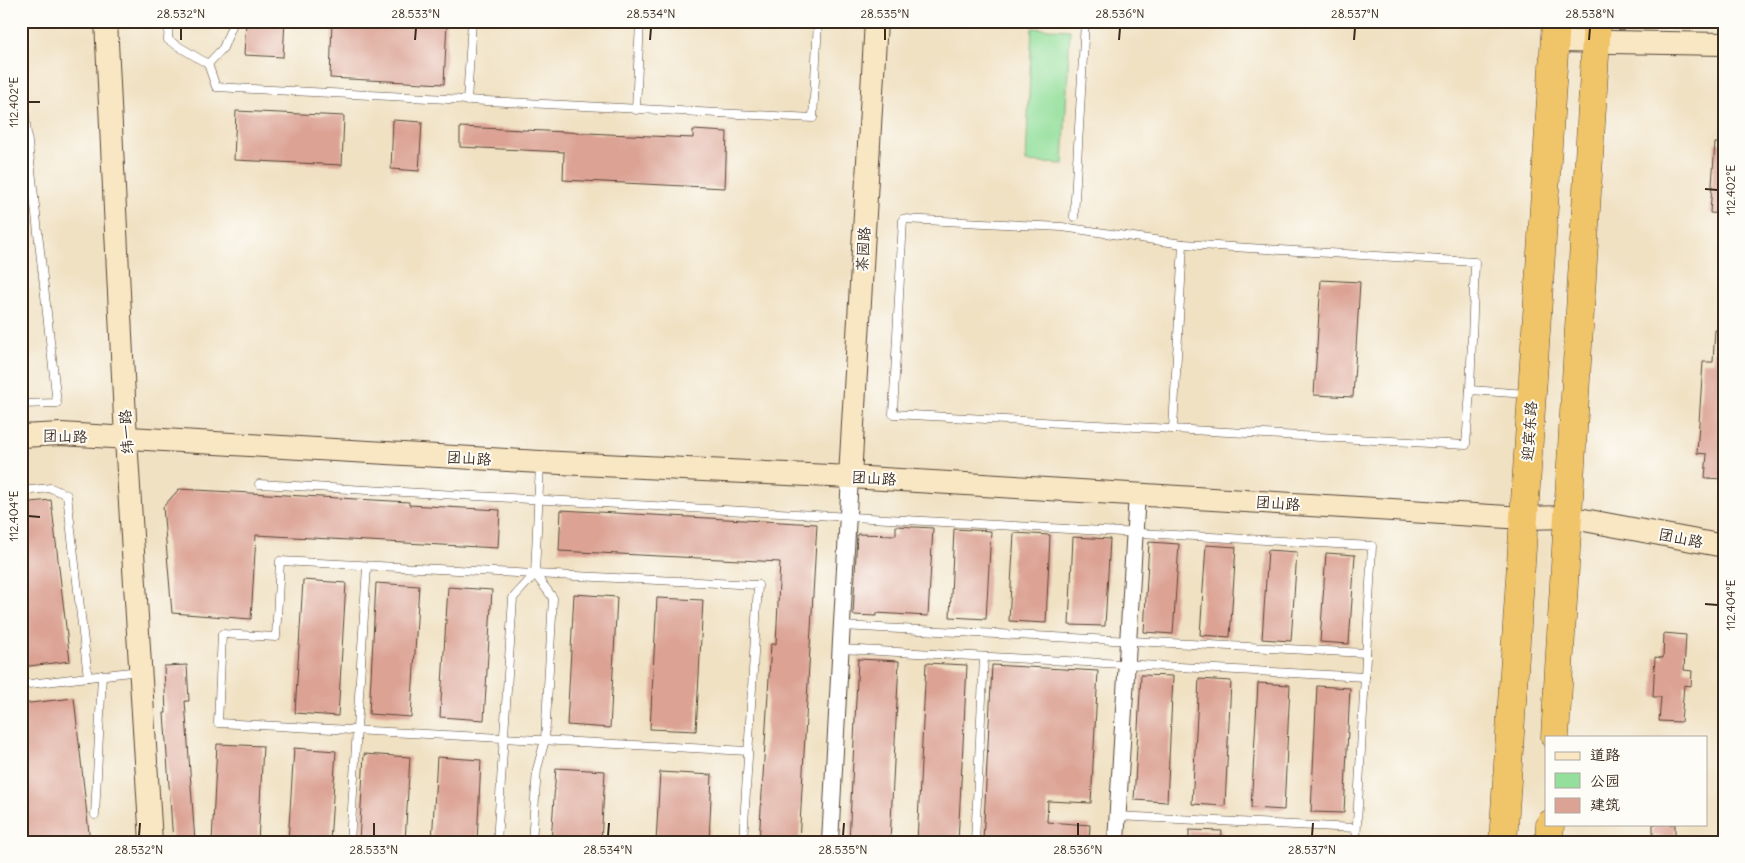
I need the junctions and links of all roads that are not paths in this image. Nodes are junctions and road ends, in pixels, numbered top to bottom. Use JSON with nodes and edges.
{"nodes":[{"id":1,"x":106,"y":21,"type":"edge"},
{"id":2,"x":169,"y":21,"type":"edge"},
{"id":3,"x":234,"y":21,"type":"edge"},
{"id":4,"x":472,"y":21,"type":"edge"},
{"id":5,"x":640,"y":21,"type":"edge"},
{"id":6,"x":818,"y":21,"type":"edge"},
{"id":7,"x":876,"y":21,"type":"edge"},
{"id":8,"x":1085,"y":21,"type":"edge"},
{"id":9,"x":1555,"y":31,"type":"edge"},
{"id":10,"x":1596,"y":32,"type":"edge"},
{"id":11,"x":1724,"y":44,"type":"edge"},
{"id":12,"x":208,"y":64,"type":"junction"},
{"id":13,"x":21,"y":80,"type":"edge"},
{"id":14,"x":467,"y":100,"type":"junction"},
{"id":15,"x":636,"y":110,"type":"junction"},
{"id":16,"x":1074,"y":217,"type":"dead end"},
{"id":17,"x":1183,"y":244,"type":"junction"},
{"id":18,"x":1470,"y":390,"type":"junction"},
{"id":19,"x":1532,"y":394,"type":"junction"},
{"id":20,"x":21,"y":404,"type":"edge"},
{"id":21,"x":1172,"y":429,"type":"junction"},
{"id":22,"x":21,"y":436,"type":"edge"},
{"id":23,"x":126,"y":439,"type":"junction"},
{"id":24,"x":540,"y":462,"type":"junction"},
{"id":25,"x":850,"y":476,"type":"junction"},
{"id":26,"x":259,"y":484,"type":"dead end"},
{"id":27,"x":21,"y":491,"type":"edge"},
{"id":28,"x":1137,"y":494,"type":"junction"},
{"id":29,"x":538,"y":500,"type":"junction"},
{"id":30,"x":848,"y":517,"type":"junction"},
{"id":31,"x":1568,"y":517,"type":"junction"},
{"id":32,"x":1524,"y":518,"type":"junction"},
{"id":33,"x":1135,"y":533,"type":"junction"},
{"id":34,"x":1724,"y":546,"type":"edge"},
{"id":35,"x":367,"y":566,"type":"junction"},
{"id":36,"x":535,"y":574,"type":"junction"},
{"id":37,"x":842,"y":626,"type":"junction"},
{"id":38,"x":1128,"y":641,"type":"junction"},
{"id":39,"x":841,"y":649,"type":"junction"},
{"id":40,"x":1366,"y":653,"type":"junction"},
{"id":41,"x":984,"y":657,"type":"junction"},
{"id":42,"x":1127,"y":664,"type":"junction"},
{"id":43,"x":141,"y":671,"type":"junction"},
{"id":44,"x":102,"y":676,"type":"junction"},
{"id":45,"x":88,"y":677,"type":"junction"},
{"id":46,"x":1365,"y":677,"type":"junction"},
{"id":47,"x":21,"y":685,"type":"edge"},
{"id":48,"x":357,"y":730,"type":"junction"},
{"id":49,"x":1555,"y":736,"type":"edge"},
{"id":50,"x":504,"y":738,"type":"junction"},
{"id":51,"x":545,"y":740,"type":"junction"},
{"id":52,"x":748,"y":751,"type":"junction"},
{"id":53,"x":95,"y":815,"type":"dead end"},
{"id":54,"x":1117,"y":816,"type":"junction"},
{"id":55,"x":1550,"y":826,"type":"edge"},
{"id":56,"x":1356,"y":828,"type":"junction"},
{"id":57,"x":151,"y":842,"type":"edge"},
{"id":58,"x":350,"y":842,"type":"edge"},
{"id":59,"x":497,"y":842,"type":"edge"},
{"id":60,"x":532,"y":842,"type":"edge"},
{"id":61,"x":743,"y":842,"type":"edge"},
{"id":62,"x":830,"y":842,"type":"edge"},
{"id":63,"x":975,"y":842,"type":"edge"},
{"id":64,"x":1116,"y":842,"type":"edge"},
{"id":65,"x":1356,"y":842,"type":"edge"},
{"id":66,"x":1504,"y":842,"type":"edge"},
{"id":67,"x":1549,"y":842,"type":"edge"}],
"edges":[{"from":1,"to":23,"type":"street","name":"纬一路"},
{"from":2,"to":12,"type":"lane"},
{"from":3,"to":12,"type":"lane"},
{"from":4,"to":14,"type":"lane"},
{"from":5,"to":15,"type":"lane"},
{"from":6,"to":15,"type":"lane"},
{"from":7,"to":25,"type":"street","name":"茶园路"},
{"from":8,"to":16,"type":"lane"},
{"from":9,"to":10,"type":"street"},
{"from":9,"to":19,"type":"highway","name":"迎宾东路"},
{"from":10,"to":11,"type":"street"},
{"from":10,"to":31,"type":"highway"},
{"from":12,"to":14,"type":"lane"},
{"from":13,"to":20,"type":"lane"},
{"from":14,"to":15,"type":"lane"},
{"from":17,"to":18,"type":"lane"},
{"from":17,"to":21,"type":"lane"},
{"from":17,"to":21,"type":"lane"},
{"from":18,"to":19,"type":"lane"},
{"from":18,"to":21,"type":"lane"},
{"from":19,"to":32,"type":"highway","name":"迎宾东路"},
{"from":22,"to":23,"type":"street","name":"团山路"},
{"from":23,"to":24,"type":"street","name":"团山路"},
{"from":23,"to":43,"type":"street","name":"纬一路"},
{"from":24,"to":25,"type":"street","name":"团山路"},
{"from":24,"to":29,"type":"lane"},
{"from":25,"to":28,"type":"street","name":"团山路"},
{"from":25,"to":30,"type":"street"},
{"from":26,"to":29,"type":"lane"},
{"from":27,"to":45,"type":"lane"},
{"from":28,"to":32,"type":"street","name":"团山路"},
{"from":28,"to":33,"type":"street"},
{"from":29,"to":30,"type":"lane"},
{"from":29,"to":36,"type":"lane"},
{"from":30,"to":33,"type":"lane"},
{"from":30,"to":37,"type":"street"},
{"from":31,"to":32,"type":"street","name":"团山路"},
{"from":31,"to":34,"type":"street","name":"团山路"},
{"from":31,"to":49,"type":"highway"},
{"from":32,"to":66,"type":"highway","name":"迎宾东路"},
{"from":33,"to":38,"type":"street"},
{"from":33,"to":40,"type":"lane"},
{"from":35,"to":36,"type":"lane"},
{"from":35,"to":48,"type":"lane"},
{"from":35,"to":48,"type":"lane"},
{"from":36,"to":50,"type":"lane"},
{"from":36,"to":51,"type":"lane"},
{"from":36,"to":52,"type":"lane"},
{"from":37,"to":38,"type":"lane"},
{"from":37,"to":39,"type":"street"},
{"from":38,"to":40,"type":"lane"},
{"from":38,"to":42,"type":"street"},
{"from":39,"to":41,"type":"lane"},
{"from":39,"to":62,"type":"street"},
{"from":40,"to":46,"type":"lane"},
{"from":41,"to":42,"type":"lane"},
{"from":41,"to":63,"type":"lane"},
{"from":42,"to":46,"type":"lane"},
{"from":42,"to":54,"type":"street"},
{"from":43,"to":44,"type":"lane"},
{"from":43,"to":57,"type":"street","name":"纬一路"},
{"from":44,"to":45,"type":"lane"},
{"from":44,"to":53,"type":"lane"},
{"from":45,"to":47,"type":"lane"},
{"from":46,"to":56,"type":"lane"},
{"from":48,"to":50,"type":"lane"},
{"from":48,"to":58,"type":"lane"},
{"from":50,"to":51,"type":"lane"},
{"from":50,"to":59,"type":"lane"},
{"from":51,"to":52,"type":"lane"},
{"from":51,"to":60,"type":"lane"},
{"from":52,"to":61,"type":"lane"},
{"from":54,"to":56,"type":"lane"},
{"from":54,"to":64,"type":"street"},
{"from":55,"to":67,"type":"highway"},
{"from":56,"to":65,"type":"lane"}]}
